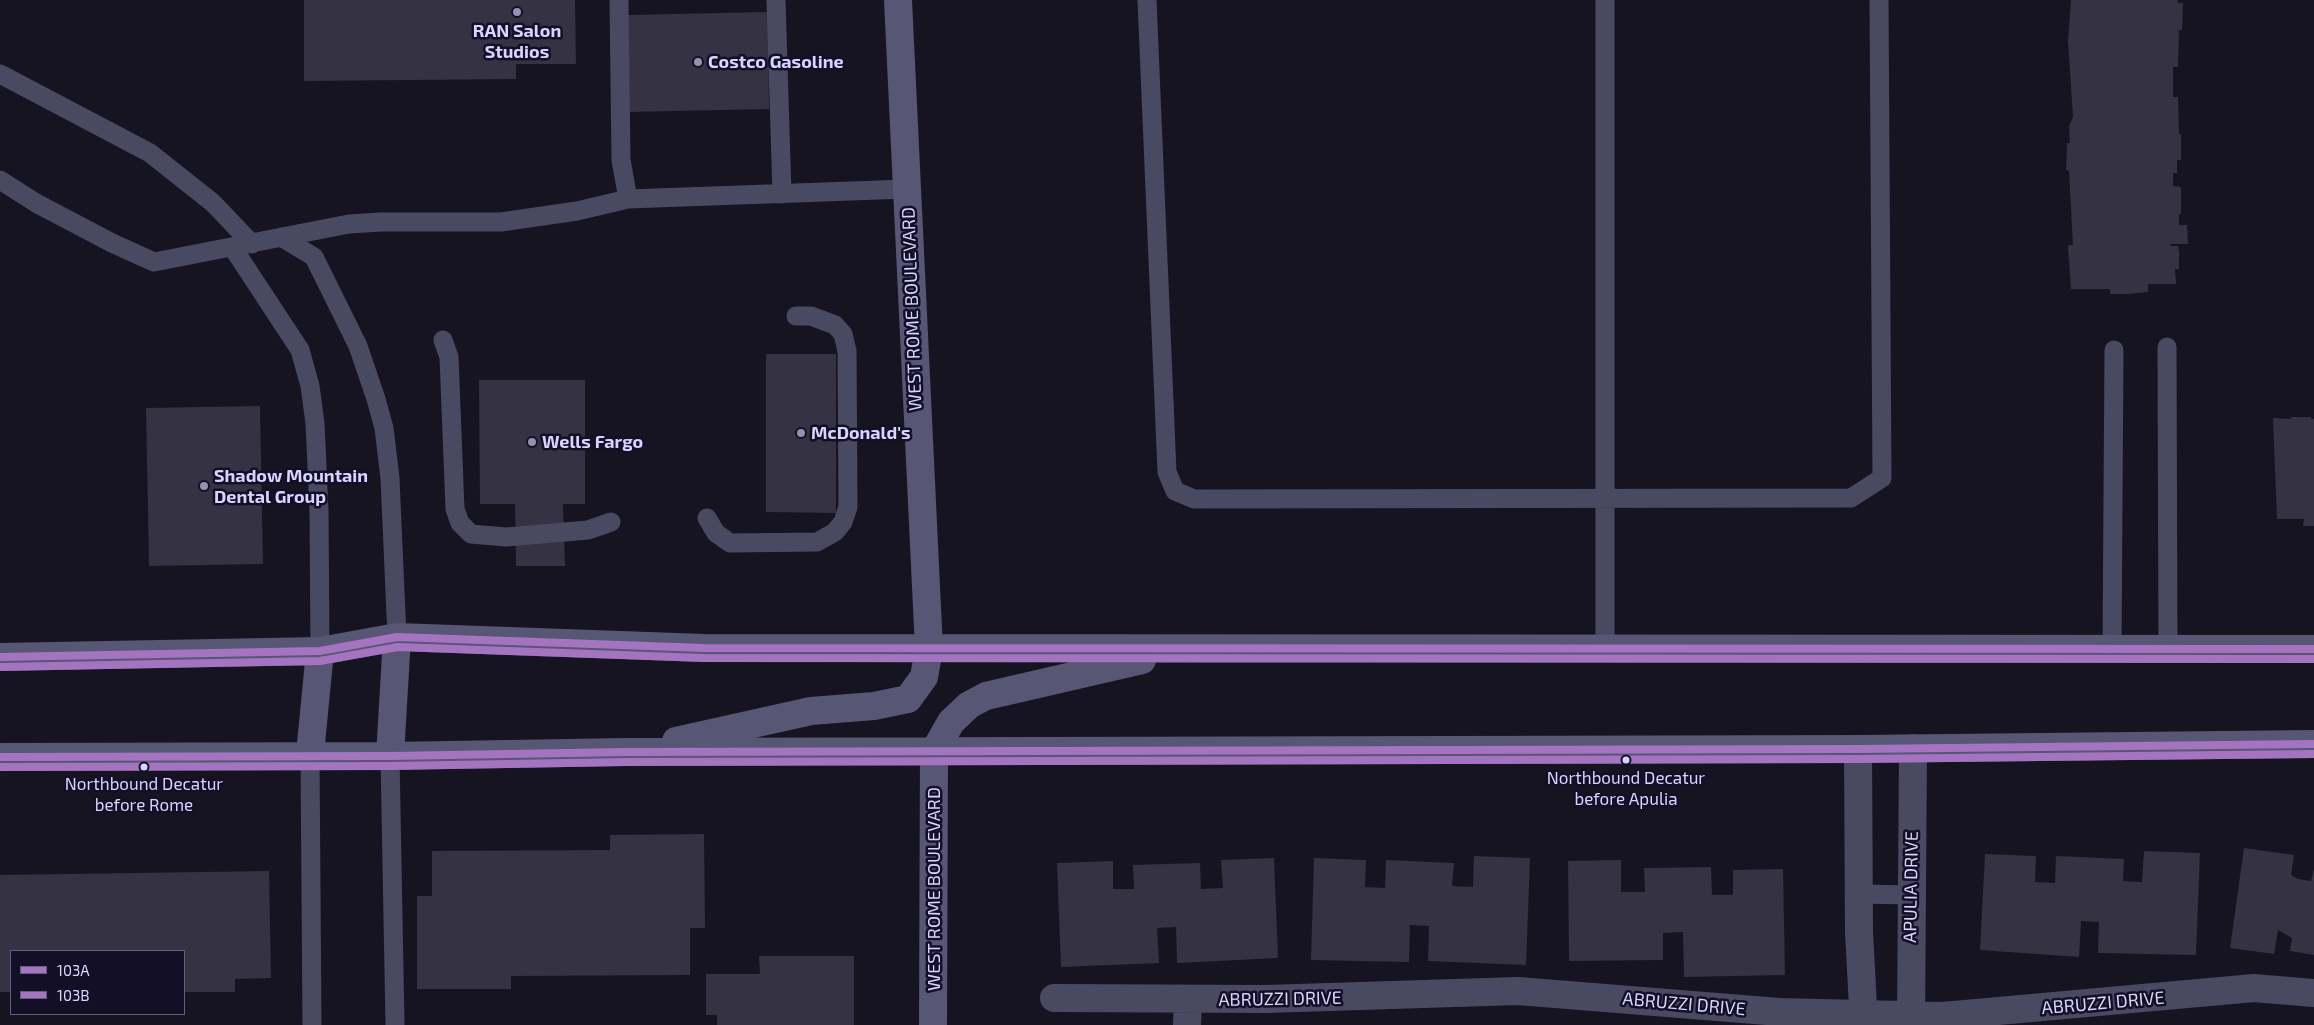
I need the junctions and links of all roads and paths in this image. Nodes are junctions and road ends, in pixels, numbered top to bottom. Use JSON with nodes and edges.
{"nodes":[{"id":1,"x":619,"y":0,"type":"edge"},
{"id":2,"x":776,"y":0,"type":"edge"},
{"id":3,"x":898,"y":0,"type":"edge"},
{"id":4,"x":1147,"y":0,"type":"edge"},
{"id":5,"x":1604,"y":0,"type":"edge"},
{"id":6,"x":1880,"y":0,"type":"edge"},
{"id":7,"x":0,"y":74,"type":"edge"},
{"id":8,"x":0,"y":180,"type":"edge"},
{"id":9,"x":907,"y":189,"type":"junction"},
{"id":10,"x":782,"y":194,"type":"junction"},
{"id":11,"x":628,"y":200,"type":"junction"},
{"id":12,"x":281,"y":237,"type":"junction"},
{"id":13,"x":252,"y":244,"type":"junction"},
{"id":14,"x":233,"y":248,"type":"junction"},
{"id":15,"x":796,"y":316,"type":"dead end"},
{"id":16,"x":443,"y":340,"type":"dead end"},
{"id":17,"x":2167,"y":348,"type":"dead end"},
{"id":18,"x":2114,"y":350,"type":"dead end"},
{"id":19,"x":1605,"y":498,"type":"junction"},
{"id":20,"x":707,"y":518,"type":"dead end"},
{"id":21,"x":611,"y":522,"type":"dead end"},
{"id":22,"x":397,"y":637,"type":"junction"},
{"id":23,"x":928,"y":649,"type":"junction"},
{"id":24,"x":2314,"y":649,"type":"edge"},
{"id":25,"x":320,"y":650,"type":"junction"},
{"id":26,"x":1182,"y":650,"type":"junction"},
{"id":27,"x":1605,"y":650,"type":"junction"},
{"id":28,"x":2112,"y":650,"type":"junction"},
{"id":29,"x":2168,"y":650,"type":"junction"},
{"id":30,"x":0,"y":657,"type":"edge"},
{"id":31,"x":2314,"y":744,"type":"edge"},
{"id":32,"x":1913,"y":748,"type":"junction"},
{"id":33,"x":1858,"y":749,"type":"junction"},
{"id":34,"x":626,"y":752,"type":"junction"},
{"id":35,"x":934,"y":752,"type":"junction"},
{"id":36,"x":310,"y":754,"type":"junction"},
{"id":37,"x":390,"y":756,"type":"junction"},
{"id":38,"x":0,"y":757,"type":"edge"},
{"id":39,"x":1859,"y":894,"type":"junction"},
{"id":40,"x":1911,"y":895,"type":"junction"},
{"id":41,"x":2314,"y":993,"type":"edge"},
{"id":42,"x":1054,"y":998,"type":"dead end"},
{"id":43,"x":1187,"y":1012,"type":"edge"},
{"id":44,"x":1864,"y":1019,"type":"edge"},
{"id":45,"x":1910,"y":1020,"type":"edge"},
{"id":46,"x":312,"y":1025,"type":"edge"},
{"id":47,"x":395,"y":1025,"type":"edge"},
{"id":48,"x":933,"y":1025,"type":"edge"}],
"edges":[{"from":1,"to":11,"type":"lane"},
{"from":2,"to":10,"type":"lane"},
{"from":3,"to":9,"type":"main road","name":"WEST ROME BOULEVARD"},
{"from":4,"to":19,"type":"lane"},
{"from":5,"to":19,"type":"lane"},
{"from":6,"to":19,"type":"lane"},
{"from":7,"to":13,"type":"lane"},
{"from":8,"to":14,"type":"lane"},
{"from":9,"to":10,"type":"lane"},
{"from":9,"to":23,"type":"main road","name":"WEST ROME BOULEVARD"},
{"from":10,"to":11,"type":"lane"},
{"from":11,"to":12,"type":"lane"},
{"from":12,"to":13,"type":"lane"},
{"from":12,"to":22,"type":"lane"},
{"from":13,"to":14,"type":"lane"},
{"from":14,"to":25,"type":"lane"},
{"from":15,"to":20,"type":"lane"},
{"from":16,"to":21,"type":"lane"},
{"from":17,"to":29,"type":"lane"},
{"from":18,"to":28,"type":"lane"},
{"from":19,"to":27,"type":"lane"},
{"from":22,"to":23,"type":"main road"},
{"from":22,"to":25,"type":"main road"},
{"from":22,"to":37,"type":"main road"},
{"from":23,"to":26,"type":"main road"},
{"from":23,"to":34,"type":"main road","name":"WEST ROME BOULEVARD"},
{"from":24,"to":29,"type":"main road"},
{"from":25,"to":30,"type":"main road"},
{"from":25,"to":36,"type":"main road"},
{"from":26,"to":27,"type":"main road"},
{"from":26,"to":35,"type":"main road"},
{"from":27,"to":28,"type":"main road"},
{"from":28,"to":29,"type":"main road"},
{"from":31,"to":32,"type":"main road"},
{"from":32,"to":33,"type":"main road"},
{"from":32,"to":40,"type":"street","name":"APULIA DRIVE"},
{"from":33,"to":35,"type":"main road"},
{"from":33,"to":39,"type":"street"},
{"from":34,"to":35,"type":"main road"},
{"from":34,"to":37,"type":"main road"},
{"from":35,"to":48,"type":"main road","name":"WEST ROME BOULEVARD"},
{"from":36,"to":37,"type":"main road"},
{"from":36,"to":38,"type":"main road"},
{"from":36,"to":46,"type":"lane"},
{"from":37,"to":47,"type":"lane"},
{"from":39,"to":40,"type":"lane"},
{"from":39,"to":44,"type":"street"},
{"from":40,"to":45,"type":"street","name":"APULIA DRIVE"},
{"from":41,"to":45,"type":"street","name":"ABRUZZI DRIVE"},
{"from":42,"to":43,"type":"street","name":"ABRUZZI DRIVE"},
{"from":43,"to":44,"type":"street","name":"ABRUZZI DRIVE"},
{"from":44,"to":45,"type":"street","name":"ABRUZZI DRIVE"}]}
